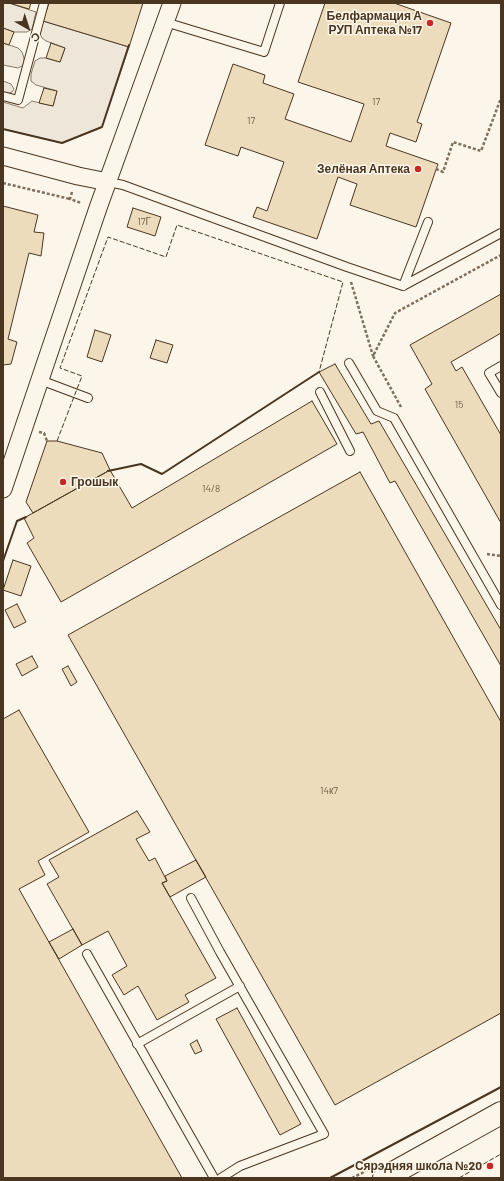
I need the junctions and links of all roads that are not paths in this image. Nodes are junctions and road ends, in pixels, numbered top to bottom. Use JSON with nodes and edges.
{"nodes":[{"id":1,"x":44,"y":3,"type":"edge"},
{"id":2,"x":172,"y":3,"type":"edge"},
{"id":3,"x":280,"y":3,"type":"edge"},
{"id":4,"x":166,"y":22,"type":"junction"},
{"id":5,"x":3,"y":96,"type":"edge"},
{"id":6,"x":3,"y":156,"type":"edge"},
{"id":7,"x":108,"y":182,"type":"junction"},
{"id":8,"x":428,"y":222,"type":"dead end"},
{"id":9,"x":501,"y":233,"type":"edge"},
{"id":10,"x":403,"y":286,"type":"junction"},
{"id":11,"x":349,"y":363,"type":"dead end"},
{"id":12,"x":501,"y":366,"type":"edge"},
{"id":13,"x":40,"y":380,"type":"junction"},
{"id":14,"x":320,"y":392,"type":"dead end"},
{"id":15,"x":501,"y":393,"type":"edge"},
{"id":16,"x":88,"y":398,"type":"dead end"},
{"id":17,"x":350,"y":451,"type":"dead end"},
{"id":18,"x":3,"y":490,"type":"edge"},
{"id":19,"x":501,"y":605,"type":"edge"},
{"id":20,"x":191,"y":898,"type":"dead end"},
{"id":21,"x":87,"y":954,"type":"dead end"},
{"id":22,"x":240,"y":986,"type":"junction"},
{"id":23,"x":137,"y":1044,"type":"junction"},
{"id":24,"x":501,"y":1113,"type":"edge"},
{"id":25,"x":214,"y":1178,"type":"edge"},
{"id":26,"x":221,"y":1178,"type":"edge"},
{"id":27,"x":384,"y":1178,"type":"edge"}],
"edges":[{"from":1,"to":5,"type":"lane"},
{"from":2,"to":4,"type":"street"},
{"from":3,"to":4,"type":"lane"},
{"from":4,"to":7,"type":"street"},
{"from":6,"to":7,"type":"street"},
{"from":7,"to":10,"type":"lane"},
{"from":7,"to":13,"type":"street"},
{"from":8,"to":10,"type":"lane"},
{"from":9,"to":10,"type":"lane"},
{"from":11,"to":19,"type":"lane"},
{"from":12,"to":15,"type":"lane"},
{"from":13,"to":16,"type":"lane"},
{"from":13,"to":18,"type":"street"},
{"from":14,"to":17,"type":"lane"},
{"from":20,"to":22,"type":"lane"},
{"from":21,"to":23,"type":"lane"},
{"from":22,"to":23,"type":"lane"},
{"from":22,"to":26,"type":"lane"},
{"from":23,"to":25,"type":"lane"},
{"from":24,"to":27,"type":"street"}]}
